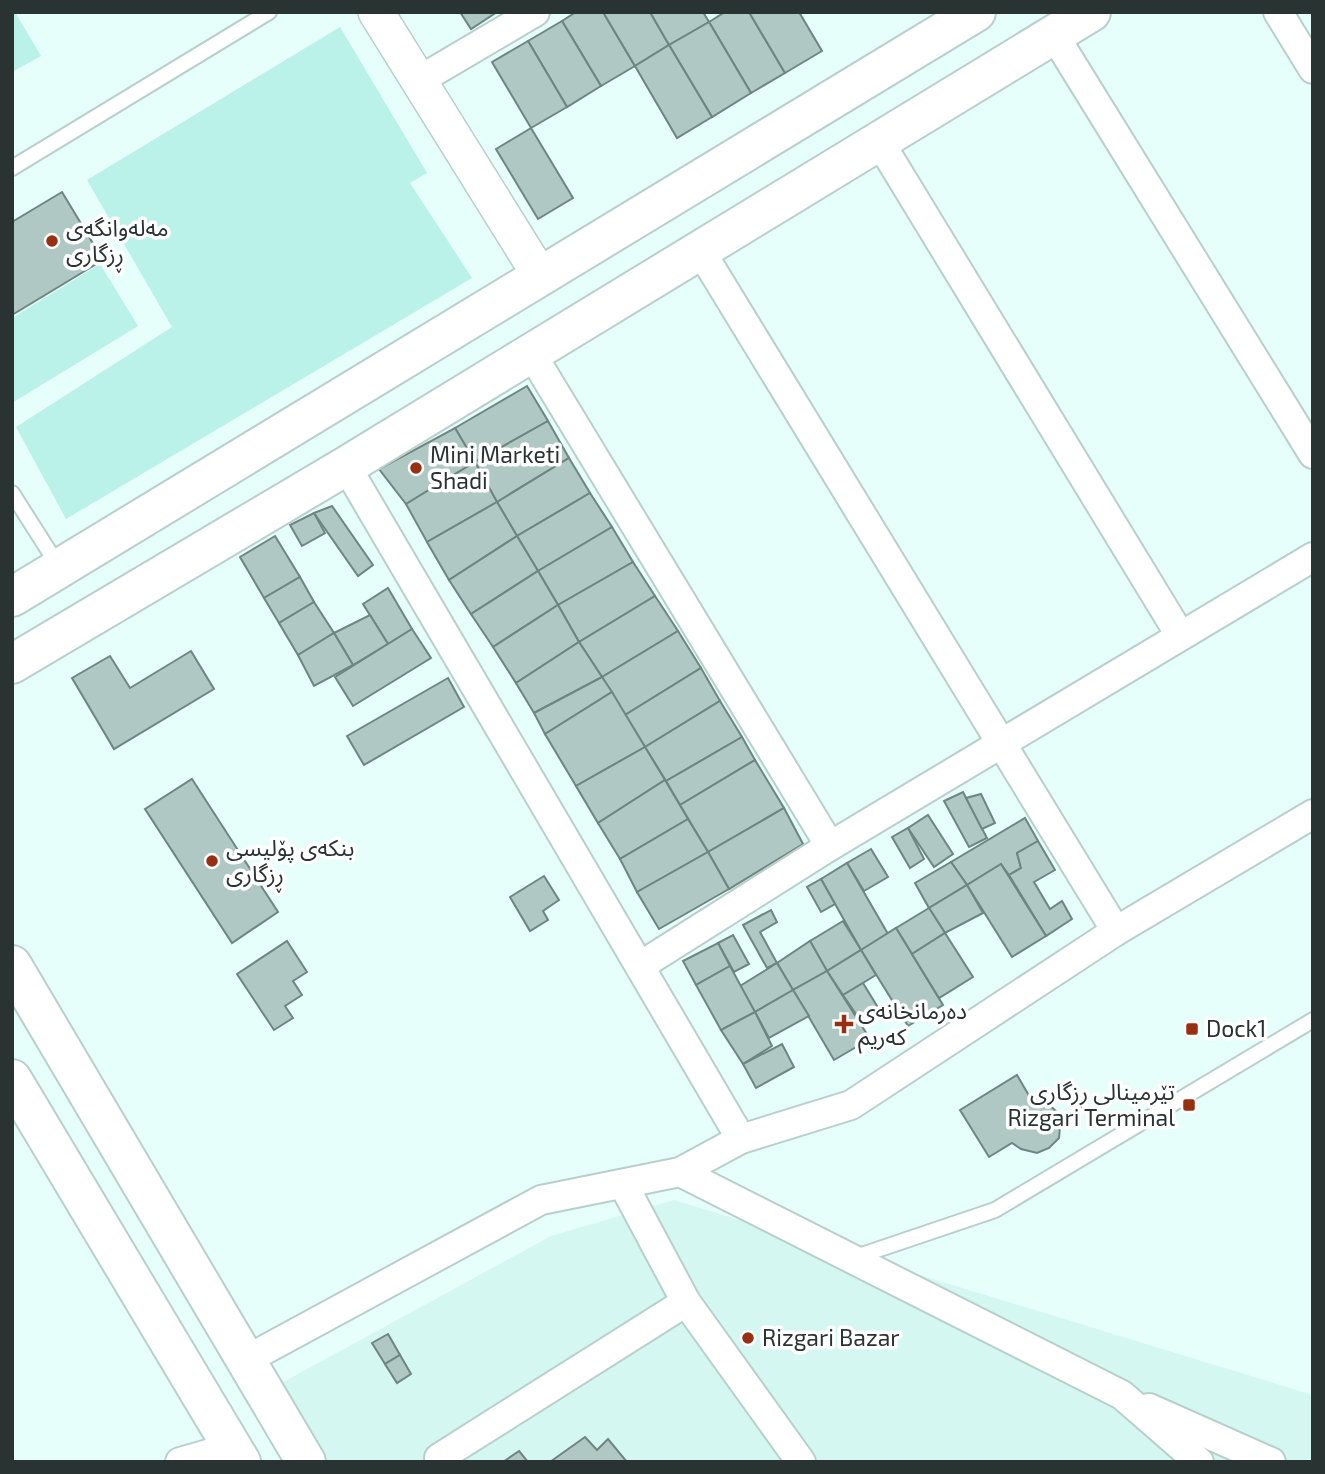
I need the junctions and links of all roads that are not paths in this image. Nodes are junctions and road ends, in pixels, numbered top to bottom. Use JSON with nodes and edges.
{"nodes":[{"id":1,"x":269,"y":12,"type":"edge"},
{"id":2,"x":376,"y":12,"type":"edge"},
{"id":3,"x":536,"y":12,"type":"edge"},
{"id":4,"x":976,"y":12,"type":"edge"},
{"id":5,"x":1091,"y":12,"type":"edge"},
{"id":6,"x":1278,"y":12,"type":"edge"},
{"id":7,"x":1054,"y":35,"type":"junction"},
{"id":8,"x":1313,"y":69,"type":"edge"},
{"id":9,"x":418,"y":81,"type":"junction"},
{"id":10,"x":879,"y":141,"type":"junction"},
{"id":11,"x":12,"y":168,"type":"edge"},
{"id":12,"x":700,"y":250,"type":"junction"},
{"id":13,"x":541,"y":277,"type":"junction"},
{"id":14,"x":531,"y":353,"type":"junction"},
{"id":15,"x":1313,"y":454,"type":"edge"},
{"id":16,"x":346,"y":466,"type":"junction"},
{"id":17,"x":12,"y":493,"type":"edge"},
{"id":18,"x":1313,"y":557,"type":"edge"},
{"id":19,"x":60,"y":568,"type":"junction"},
{"id":20,"x":12,"y":597,"type":"edge"},
{"id":21,"x":1180,"y":635,"type":"junction"},
{"id":22,"x":12,"y":664,"type":"edge"},
{"id":23,"x":1001,"y":743,"type":"junction"},
{"id":24,"x":1313,"y":814,"type":"edge"},
{"id":25,"x":830,"y":846,"type":"junction"},
{"id":26,"x":1116,"y":931,"type":"junction"},
{"id":27,"x":12,"y":965,"type":"edge"},
{"id":28,"x":639,"y":967,"type":"junction"},
{"id":29,"x":1313,"y":1020,"type":"edge"},
{"id":30,"x":12,"y":1079,"type":"edge"},
{"id":31,"x":741,"y":1139,"type":"junction"},
{"id":32,"x":680,"y":1172,"type":"junction"},
{"id":33,"x":624,"y":1184,"type":"junction"},
{"id":34,"x":850,"y":1258,"type":"junction"},
{"id":35,"x":686,"y":1303,"type":"junction"},
{"id":36,"x":246,"y":1360,"type":"junction"},
{"id":37,"x":1122,"y":1395,"type":"junction"},
{"id":38,"x":236,"y":1455,"type":"edge"},
{"id":39,"x":180,"y":1462,"type":"edge"},
{"id":40,"x":306,"y":1462,"type":"edge"},
{"id":41,"x":440,"y":1462,"type":"edge"},
{"id":42,"x":801,"y":1462,"type":"edge"},
{"id":43,"x":1199,"y":1462,"type":"edge"},
{"id":44,"x":1271,"y":1462,"type":"edge"}],
"edges":[{"from":1,"to":11,"type":"lane"},
{"from":2,"to":9,"type":"street"},
{"from":3,"to":9,"type":"street"},
{"from":4,"to":13,"type":"main road"},
{"from":5,"to":7,"type":"main road"},
{"from":6,"to":8,"type":"street"},
{"from":7,"to":10,"type":"main road"},
{"from":7,"to":15,"type":"street"},
{"from":9,"to":13,"type":"street"},
{"from":10,"to":12,"type":"main road"},
{"from":10,"to":21,"type":"street"},
{"from":12,"to":14,"type":"main road"},
{"from":12,"to":23,"type":"street"},
{"from":13,"to":19,"type":"main road"},
{"from":14,"to":16,"type":"main road"},
{"from":14,"to":25,"type":"street"},
{"from":16,"to":22,"type":"main road"},
{"from":16,"to":28,"type":"street"},
{"from":17,"to":19,"type":"lane"},
{"from":18,"to":21,"type":"street"},
{"from":19,"to":20,"type":"main road"},
{"from":21,"to":23,"type":"street"},
{"from":23,"to":25,"type":"street"},
{"from":23,"to":26,"type":"street"},
{"from":24,"to":26,"type":"street"},
{"from":25,"to":28,"type":"street"},
{"from":26,"to":31,"type":"street"},
{"from":27,"to":36,"type":"main road"},
{"from":28,"to":31,"type":"street"},
{"from":29,"to":34,"type":"lane"},
{"from":30,"to":38,"type":"main road"},
{"from":31,"to":32,"type":"street"},
{"from":32,"to":33,"type":"street"},
{"from":32,"to":34,"type":"street"},
{"from":33,"to":35,"type":"street"},
{"from":33,"to":36,"type":"street"},
{"from":34,"to":37,"type":"street"},
{"from":35,"to":41,"type":"street"},
{"from":35,"to":42,"type":"street"},
{"from":36,"to":40,"type":"main road"},
{"from":37,"to":43,"type":"street"},
{"from":37,"to":44,"type":"street"},
{"from":38,"to":39,"type":"street"}]}
